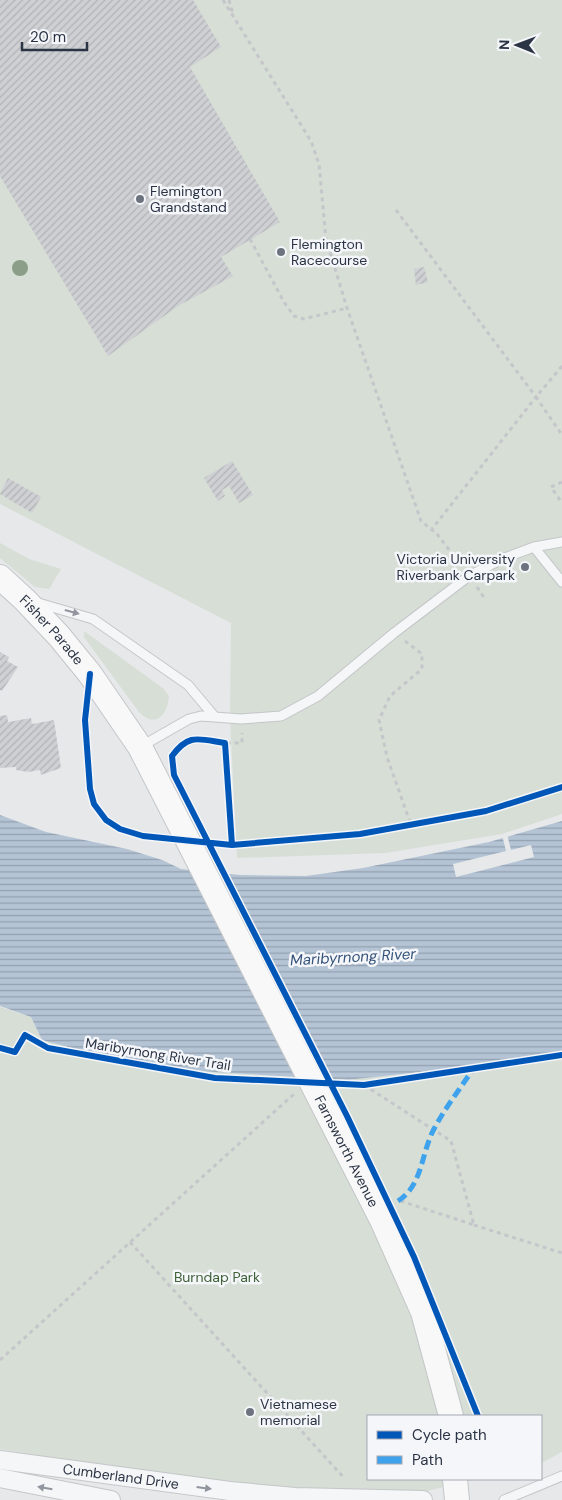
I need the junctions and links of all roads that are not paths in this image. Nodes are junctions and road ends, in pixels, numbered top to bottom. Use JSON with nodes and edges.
{"nodes":[{"id":1,"x":562,"y":542,"type":"edge"},
{"id":2,"x":534,"y":547,"type":"junction"},
{"id":3,"x":0,"y":577,"type":"edge"},
{"id":4,"x":562,"y":582,"type":"edge"},
{"id":5,"x":25,"y":600,"type":"junction"},
{"id":6,"x":214,"y":716,"type":"junction"},
{"id":7,"x":140,"y":747,"type":"junction"},
{"id":8,"x":162,"y":788,"type":"joint"},
{"id":9,"x":451,"y":1415,"type":"edge"},
{"id":10,"x":0,"y":1460,"type":"edge"},
{"id":11,"x":562,"y":1476,"type":"edge"},
{"id":12,"x":0,"y":1478,"type":"edge"},
{"id":13,"x":455,"y":1480,"type":"edge"},
{"id":14,"x":110,"y":1500,"type":"edge"},
{"id":15,"x":423,"y":1500,"type":"edge"},
{"id":16,"x":457,"y":1500,"type":"edge"},
{"id":17,"x":504,"y":1500,"type":"edge"}],
"edges":[{"from":1,"to":2,"type":"lane"},
{"from":2,"to":4,"type":"lane"},
{"from":2,"to":6,"type":"lane"},
{"from":3,"to":5,"type":"main road","name":"Fisher Parade"},
{"from":5,"to":6,"type":"lane","one_way":true},
{"from":5,"to":7,"type":"main road","name":"Fisher Parade"},
{"from":6,"to":7,"type":"lane"},
{"from":7,"to":8,"type":"main road","name":"Fisher Parade"},
{"from":8,"to":9,"type":"main road","name":"Farnsworth Avenue"},
{"from":10,"to":15,"type":"street","name":"Cumberland Drive","one_way":true},
{"from":11,"to":17,"type":"lane"},
{"from":14,"to":12,"type":"street","name":"Cumberland Drive","one_way":true},
{"from":13,"to":16,"type":"main road"}]}
